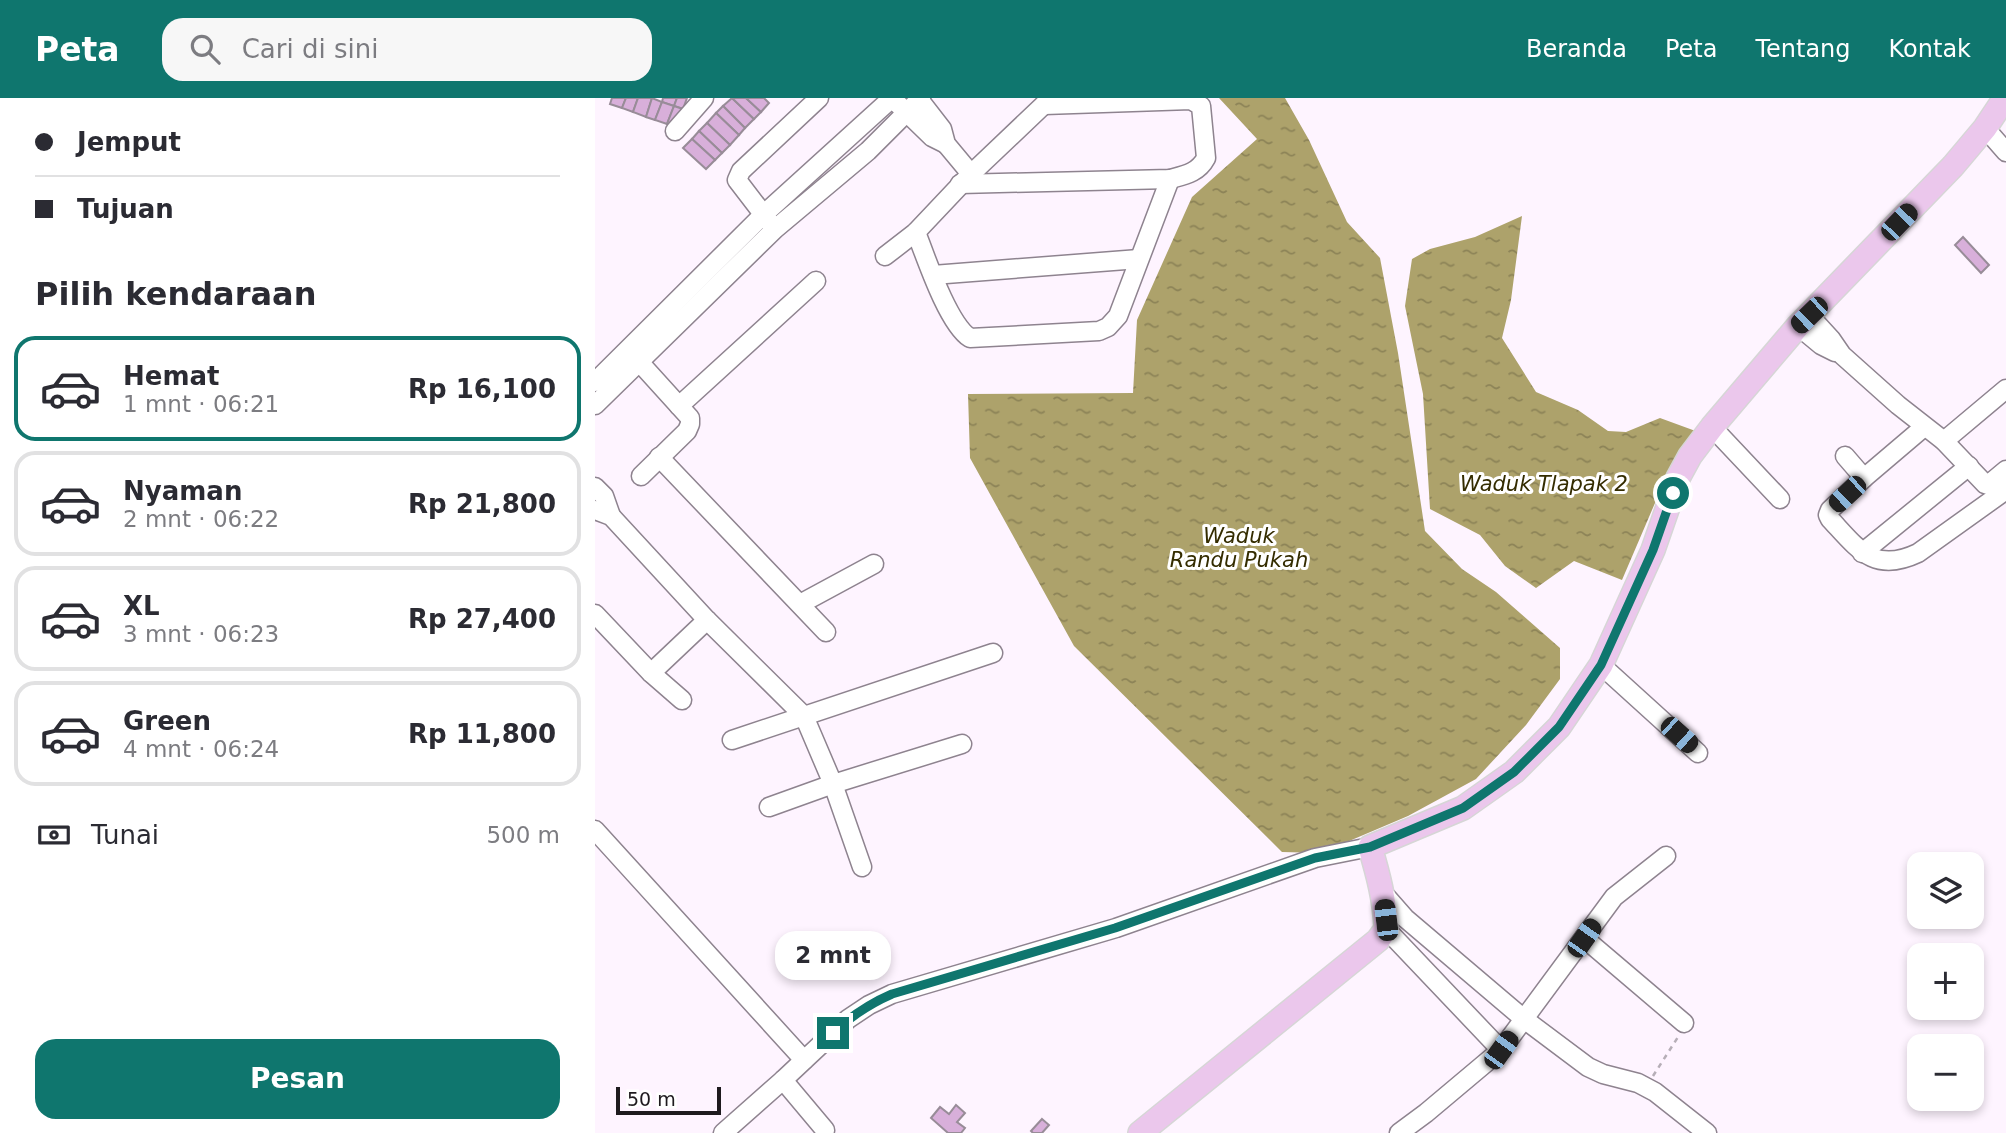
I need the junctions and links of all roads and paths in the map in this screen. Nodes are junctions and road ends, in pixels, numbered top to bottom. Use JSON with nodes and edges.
{"nodes":[{"id":1,"x":704,"y":98,"type":"edge"},
{"id":2,"x":819,"y":98,"type":"edge"},
{"id":3,"x":892,"y":98,"type":"edge"},
{"id":4,"x":2004,"y":98,"type":"edge"},
{"id":5,"x":919,"y":99,"type":"edge"},
{"id":6,"x":1048,"y":102,"type":"edge"},
{"id":7,"x":906,"y":113,"type":"junction"},
{"id":8,"x":1985,"y":128,"type":"junction"},
{"id":9,"x":675,"y":131,"type":"dead end"},
{"id":10,"x":946,"y":144,"type":"junction"},
{"id":11,"x":2006,"y":152,"type":"edge"},
{"id":12,"x":965,"y":179,"type":"junction"},
{"id":13,"x":1170,"y":179,"type":"junction"},
{"id":14,"x":769,"y":222,"type":"junction"},
{"id":15,"x":916,"y":232,"type":"junction"},
{"id":16,"x":885,"y":256,"type":"dead end"},
{"id":17,"x":1139,"y":259,"type":"junction"},
{"id":18,"x":933,"y":275,"type":"junction"},
{"id":19,"x":816,"y":281,"type":"dead end"},
{"id":20,"x":1804,"y":321,"type":"junction"},
{"id":21,"x":627,"y":349,"type":"junction"},
{"id":22,"x":640,"y":362,"type":"junction"},
{"id":23,"x":595,"y":382,"type":"edge"},
{"id":24,"x":2006,"y":389,"type":"edge"},
{"id":25,"x":595,"y":405,"type":"edge"},
{"id":26,"x":679,"y":406,"type":"junction"},
{"id":27,"x":1712,"y":427,"type":"junction"},
{"id":28,"x":1924,"y":427,"type":"junction"},
{"id":29,"x":1944,"y":441,"type":"junction"},
{"id":30,"x":1845,"y":456,"type":"dead end"},
{"id":31,"x":659,"y":457,"type":"junction"},
{"id":32,"x":1969,"y":466,"type":"junction"},
{"id":33,"x":2006,"y":470,"type":"edge"},
{"id":34,"x":641,"y":476,"type":"dead end"},
{"id":35,"x":1864,"y":478,"type":"junction"},
{"id":36,"x":595,"y":487,"type":"edge"},
{"id":37,"x":1997,"y":490,"type":"edge"},
{"id":38,"x":1780,"y":499,"type":"dead end"},
{"id":39,"x":603,"y":513,"type":"edge"},
{"id":40,"x":1862,"y":553,"type":"junction"},
{"id":41,"x":874,"y":564,"type":"dead end"},
{"id":42,"x":800,"y":604,"type":"junction"},
{"id":43,"x":596,"y":615,"type":"edge"},
{"id":44,"x":707,"y":620,"type":"junction"},
{"id":45,"x":826,"y":632,"type":"dead end"},
{"id":46,"x":993,"y":653,"type":"dead end"},
{"id":47,"x":1601,"y":665,"type":"junction"},
{"id":48,"x":651,"y":673,"type":"junction"},
{"id":49,"x":682,"y":700,"type":"dead end"},
{"id":50,"x":804,"y":716,"type":"junction"},
{"id":51,"x":732,"y":740,"type":"dead end"},
{"id":52,"x":962,"y":744,"type":"dead end"},
{"id":53,"x":1699,"y":753,"type":"dead end"},
{"id":54,"x":833,"y":784,"type":"junction"},
{"id":55,"x":769,"y":807,"type":"dead end"},
{"id":56,"x":595,"y":830,"type":"edge"},
{"id":57,"x":1370,"y":847,"type":"junction"},
{"id":58,"x":1666,"y":856,"type":"dead end"},
{"id":59,"x":862,"y":867,"type":"dead end"},
{"id":60,"x":1383,"y":893,"type":"junction"},
{"id":61,"x":1386,"y":929,"type":"junction"},
{"id":62,"x":1584,"y":938,"type":"junction"},
{"id":63,"x":1524,"y":1019,"type":"junction"},
{"id":64,"x":1684,"y":1023,"type":"joint"},
{"id":65,"x":1501,"y":1050,"type":"junction"},
{"id":66,"x":804,"y":1060,"type":"junction"},
{"id":67,"x":783,"y":1080,"type":"junction"},
{"id":68,"x":1646,"y":1087,"type":"junction"},
{"id":69,"x":825,"y":1130,"type":"dead end"},
{"id":70,"x":723,"y":1133,"type":"edge"},
{"id":71,"x":1140,"y":1133,"type":"edge"},
{"id":72,"x":1398,"y":1133,"type":"edge"},
{"id":73,"x":1706,"y":1133,"type":"edge"}],
"edges":[{"from":1,"to":9,"type":"street"},
{"from":2,"to":14,"type":"street"},
{"from":3,"to":7,"type":"street"},
{"from":3,"to":14,"type":"street"},
{"from":4,"to":8,"type":"main road"},
{"from":5,"to":7,"type":"street"},
{"from":5,"to":10,"type":"street"},
{"from":6,"to":12,"type":"street"},
{"from":6,"to":13,"type":"street"},
{"from":7,"to":10,"type":"street"},
{"from":7,"to":14,"type":"street"},
{"from":8,"to":11,"type":"street"},
{"from":8,"to":20,"type":"main road"},
{"from":10,"to":12,"type":"street"},
{"from":12,"to":13,"type":"street"},
{"from":12,"to":15,"type":"street"},
{"from":13,"to":17,"type":"street"},
{"from":14,"to":21,"type":"street"},
{"from":14,"to":22,"type":"street"},
{"from":15,"to":16,"type":"street"},
{"from":15,"to":18,"type":"street"},
{"from":17,"to":18,"type":"street"},
{"from":17,"to":18,"type":"street"},
{"from":19,"to":26,"type":"street"},
{"from":20,"to":27,"type":"main road"},
{"from":20,"to":28,"type":"street"},
{"from":21,"to":22,"type":"street"},
{"from":21,"to":23,"type":"street"},
{"from":22,"to":25,"type":"street"},
{"from":22,"to":26,"type":"street"},
{"from":24,"to":29,"type":"street"},
{"from":26,"to":31,"type":"street"},
{"from":27,"to":38,"type":"street"},
{"from":27,"to":47,"type":"main road"},
{"from":28,"to":29,"type":"street"},
{"from":28,"to":35,"type":"street"},
{"from":29,"to":32,"type":"street"},
{"from":30,"to":35,"type":"street"},
{"from":31,"to":34,"type":"street"},
{"from":31,"to":42,"type":"street"},
{"from":32,"to":37,"type":"street"},
{"from":32,"to":40,"type":"street"},
{"from":33,"to":37,"type":"street"},
{"from":35,"to":40,"type":"street"},
{"from":36,"to":39,"type":"street"},
{"from":37,"to":40,"type":"street"},
{"from":39,"to":44,"type":"street"},
{"from":41,"to":42,"type":"street"},
{"from":42,"to":45,"type":"street"},
{"from":43,"to":48,"type":"street"},
{"from":44,"to":48,"type":"street"},
{"from":44,"to":50,"type":"street"},
{"from":46,"to":50,"type":"street"},
{"from":47,"to":53,"type":"street"},
{"from":47,"to":57,"type":"main road"},
{"from":48,"to":49,"type":"street"},
{"from":50,"to":51,"type":"street"},
{"from":50,"to":54,"type":"street"},
{"from":52,"to":54,"type":"street"},
{"from":54,"to":55,"type":"street"},
{"from":54,"to":59,"type":"street"},
{"from":56,"to":66,"type":"street"},
{"from":57,"to":60,"type":"main road"},
{"from":57,"to":66,"type":"street"},
{"from":58,"to":62,"type":"street"},
{"from":60,"to":61,"type":"main road"},
{"from":60,"to":63,"type":"street"},
{"from":61,"to":65,"type":"street"},
{"from":61,"to":71,"type":"main road"},
{"from":62,"to":63,"type":"street"},
{"from":62,"to":64,"type":"street"},
{"from":63,"to":65,"type":"street"},
{"from":63,"to":68,"type":"street"},
{"from":64,"to":68,"type":"path"},
{"from":65,"to":72,"type":"street"},
{"from":66,"to":67,"type":"street"},
{"from":67,"to":69,"type":"street"},
{"from":67,"to":70,"type":"street"},
{"from":68,"to":73,"type":"street"}]}
